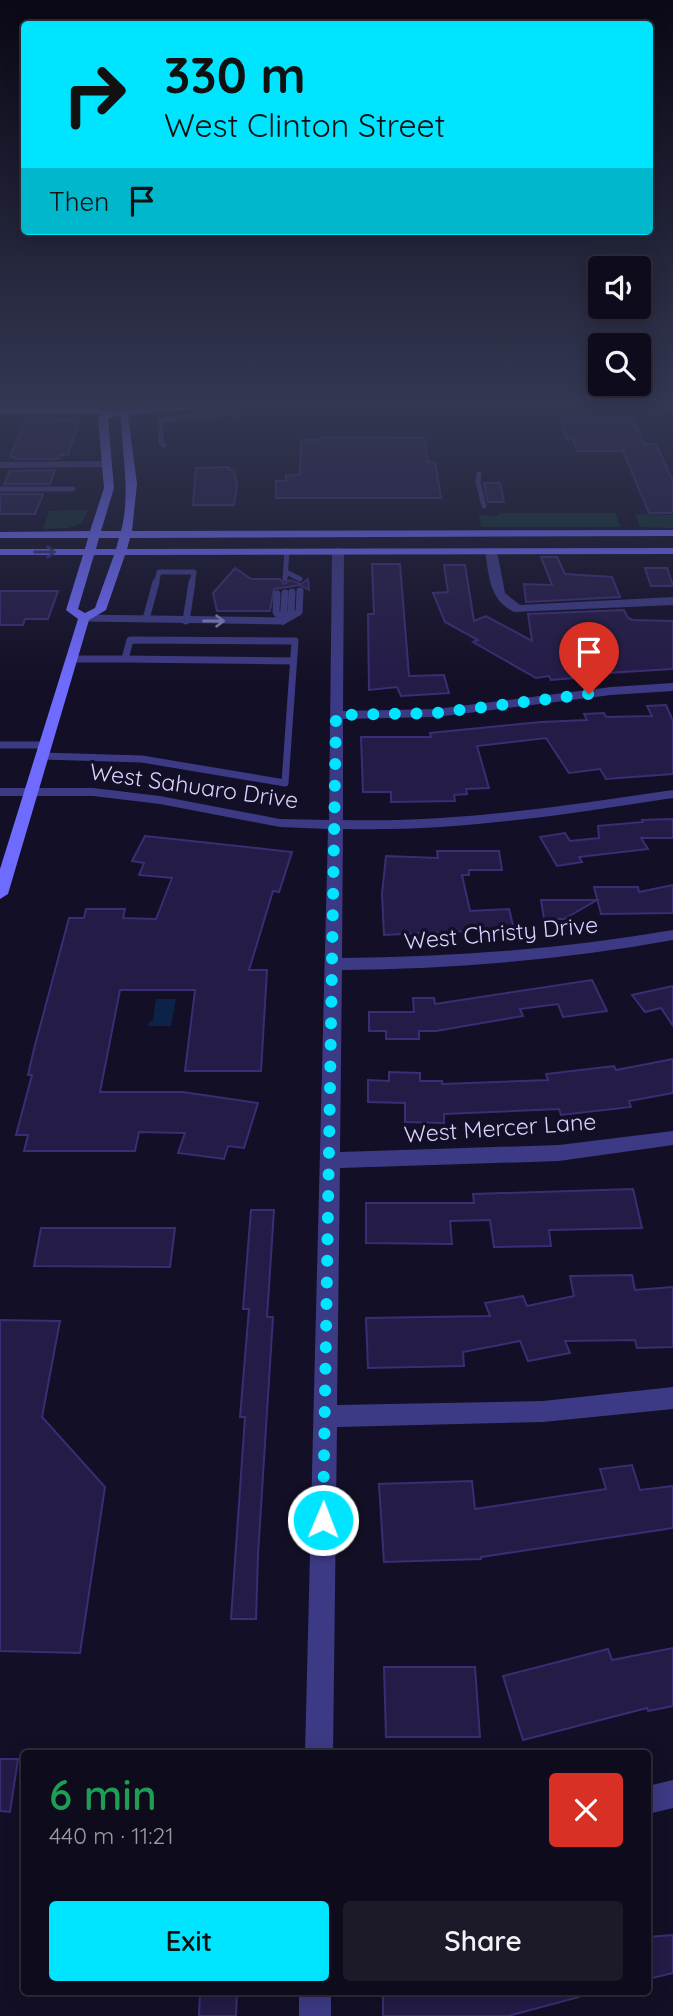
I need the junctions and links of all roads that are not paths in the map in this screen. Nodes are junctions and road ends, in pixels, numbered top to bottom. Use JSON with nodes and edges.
{"nodes":[{"id":1,"x":107,"y":495,"type":"edge"},
{"id":2,"x":132,"y":495,"type":"edge"},
{"id":3,"x":481,"y":495,"type":"edge"},
{"id":4,"x":484,"y":506,"type":"dead end"},
{"id":5,"x":673,"y":533,"type":"edge"},
{"id":6,"x":0,"y":535,"type":"edge"},
{"id":7,"x":96,"y":535,"type":"junction"},
{"id":8,"x":673,"y":542,"type":"edge"},
{"id":9,"x":122,"y":544,"type":"junction"},
{"id":10,"x":287,"y":551,"type":"junction"},
{"id":11,"x":338,"y":551,"type":"junction"},
{"id":12,"x":491,"y":551,"type":"junction"},
{"id":13,"x":673,"y":551,"type":"edge"},
{"id":14,"x":0,"y":552,"type":"edge"},
{"id":15,"x":90,"y":552,"type":"junction"},
{"id":16,"x":289,"y":578,"type":"dead end"},
{"id":17,"x":673,"y":601,"type":"edge"},
{"id":18,"x":84,"y":618,"type":"junction"},
{"id":19,"x":146,"y":619,"type":"junction"},
{"id":20,"x":186,"y":621,"type":"junction"},
{"id":21,"x":283,"y":621,"type":"junction"},
{"id":22,"x":71,"y":659,"type":"junction"},
{"id":23,"x":125,"y":659,"type":"junction"},
{"id":24,"x":293,"y":661,"type":"junction"},
{"id":25,"x":673,"y":687,"type":"edge"},
{"id":26,"x":336,"y":715,"type":"junction"},
{"id":27,"x":0,"y":746,"type":"edge"},
{"id":28,"x":44,"y":750,"type":"junction"},
{"id":29,"x":0,"y":792,"type":"edge"},
{"id":30,"x":32,"y":792,"type":"junction"},
{"id":31,"x":673,"y":794,"type":"edge"},
{"id":32,"x":336,"y":825,"type":"junction"},
{"id":33,"x":0,"y":894,"type":"edge"},
{"id":34,"x":673,"y":935,"type":"edge"},
{"id":35,"x":332,"y":964,"type":"junction"},
{"id":36,"x":673,"y":1138,"type":"edge"},
{"id":37,"x":329,"y":1160,"type":"junction"},
{"id":38,"x":673,"y":1398,"type":"edge"},
{"id":39,"x":325,"y":1416,"type":"junction"},
{"id":40,"x":319,"y":1750,"type":"edge"},
{"id":41,"x":673,"y":1794,"type":"edge"},
{"id":42,"x":651,"y":1799,"type":"edge"},
{"id":43,"x":315,"y":1995,"type":"edge"},
{"id":44,"x":315,"y":2016,"type":"edge"}],
"edges":[{"from":1,"to":7,"type":"street"},
{"from":2,"to":9,"type":"street"},
{"from":3,"to":4,"type":"lane"},
{"from":5,"to":9,"type":"street"},
{"from":6,"to":7,"type":"street"},
{"from":7,"to":9,"type":"street"},
{"from":7,"to":15,"type":"street"},
{"from":8,"to":11,"type":"street"},
{"from":9,"to":10,"type":"street"},
{"from":9,"to":15,"type":"street"},
{"from":9,"to":18,"type":"street"},
{"from":10,"to":11,"type":"street"},
{"from":10,"to":16,"type":"lane"},
{"from":11,"to":12,"type":"street"},
{"from":11,"to":26,"type":"street"},
{"from":12,"to":13,"type":"street"},
{"from":12,"to":17,"type":"street"},
{"from":14,"to":15,"type":"street","one_way":true},
{"from":15,"to":18,"type":"street"},
{"from":18,"to":19,"type":"lane"},
{"from":18,"to":22,"type":"street"},
{"from":19,"to":20,"type":"lane"},
{"from":19,"to":20,"type":"lane"},
{"from":20,"to":21,"type":"lane","one_way":true},
{"from":21,"to":21,"type":"lane"},
{"from":22,"to":23,"type":"lane"},
{"from":22,"to":28,"type":"street"},
{"from":23,"to":24,"type":"lane"},
{"from":23,"to":24,"type":"lane"},
{"from":24,"to":28,"type":"lane"},
{"from":25,"to":26,"type":"street"},
{"from":26,"to":32,"type":"street"},
{"from":27,"to":28,"type":"lane"},
{"from":28,"to":30,"type":"street"},
{"from":29,"to":30,"type":"street","name":"West Sahuaro Drive"},
{"from":30,"to":32,"type":"street","name":"West Sahuaro Drive"},
{"from":30,"to":33,"type":"street"},
{"from":31,"to":32,"type":"street","name":"West Sahuaro Drive"},
{"from":32,"to":35,"type":"street"},
{"from":34,"to":35,"type":"street","name":"West Christy Drive"},
{"from":35,"to":37,"type":"street"},
{"from":36,"to":37,"type":"street","name":"West Mercer Lane"},
{"from":37,"to":39,"type":"street"},
{"from":38,"to":39,"type":"street"},
{"from":39,"to":40,"type":"street"},
{"from":41,"to":42,"type":"street"},
{"from":43,"to":44,"type":"street"}]}
